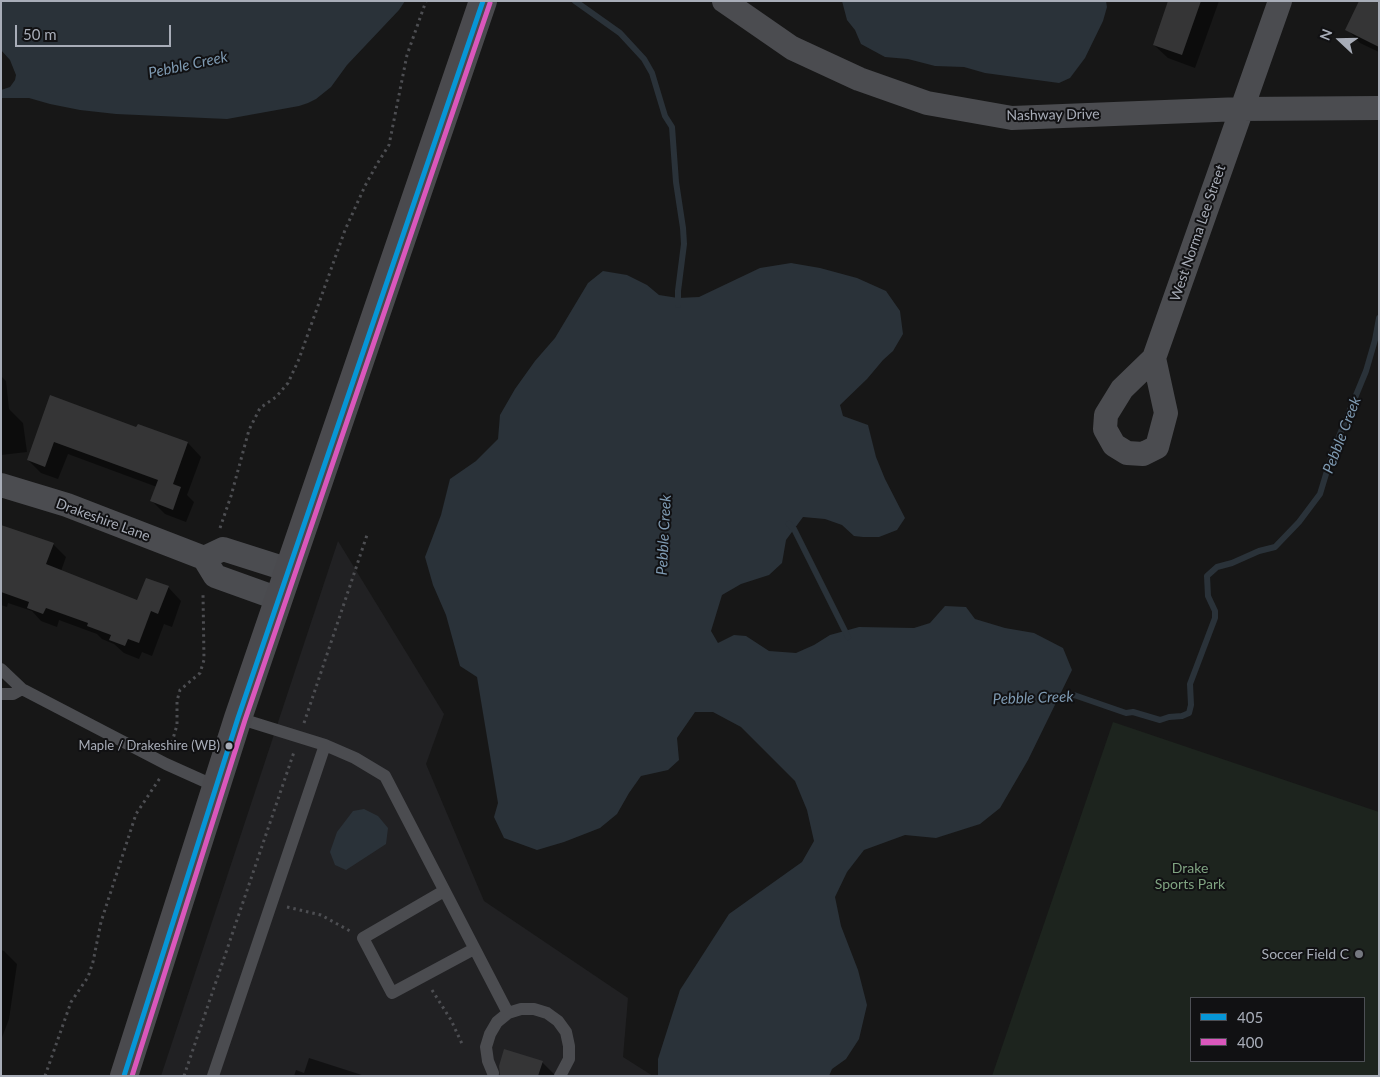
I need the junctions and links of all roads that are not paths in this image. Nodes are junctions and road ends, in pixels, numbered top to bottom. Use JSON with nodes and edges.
{"nodes":[{"id":1,"x":483,"y":1,"type":"edge"},
{"id":2,"x":724,"y":1,"type":"edge"},
{"id":3,"x":1280,"y":1,"type":"edge"},
{"id":4,"x":1379,"y":108,"type":"edge"},
{"id":5,"x":1241,"y":109,"type":"junction"},
{"id":6,"x":1154,"y":358,"type":"dead end"},
{"id":7,"x":1,"y":485,"type":"edge"},
{"id":8,"x":204,"y":558,"type":"junction"},
{"id":9,"x":289,"y":570,"type":"junction"},
{"id":10,"x":279,"y":599,"type":"junction"},
{"id":11,"x":1,"y":669,"type":"edge"},
{"id":12,"x":22,"y":689,"type":"junction"},
{"id":13,"x":1,"y":694,"type":"edge"},
{"id":14,"x":238,"y":718,"type":"junction"},
{"id":15,"x":325,"y":745,"type":"junction"},
{"id":16,"x":215,"y":786,"type":"junction"},
{"id":17,"x":444,"y":891,"type":"junction"},
{"id":18,"x":474,"y":949,"type":"junction"},
{"id":19,"x":508,"y":1013,"type":"junction"},
{"id":20,"x":493,"y":1074,"type":"dead end"},
{"id":21,"x":124,"y":1076,"type":"edge"},
{"id":22,"x":212,"y":1076,"type":"edge"},
{"id":23,"x":560,"y":1076,"type":"edge"}],
"edges":[{"from":1,"to":9,"type":"main road"},
{"from":2,"to":5,"type":"street","name":"Nashway Drive"},
{"from":3,"to":5,"type":"street","name":"West Norma Lee Street"},
{"from":4,"to":5,"type":"street","name":"Nashway Drive"},
{"from":5,"to":6,"type":"street","name":"West Norma Lee Street"},
{"from":7,"to":8,"type":"street","name":"Drakeshire Lane"},
{"from":8,"to":9,"type":"street"},
{"from":8,"to":10,"type":"street"},
{"from":9,"to":10,"type":"main road"},
{"from":10,"to":14,"type":"main road"},
{"from":11,"to":12,"type":"lane"},
{"from":12,"to":13,"type":"lane"},
{"from":12,"to":16,"type":"lane"},
{"from":14,"to":15,"type":"lane"},
{"from":14,"to":16,"type":"main road"},
{"from":15,"to":17,"type":"lane"},
{"from":15,"to":22,"type":"lane"},
{"from":16,"to":21,"type":"main road"},
{"from":17,"to":18,"type":"lane"},
{"from":17,"to":18,"type":"lane"},
{"from":18,"to":19,"type":"lane"},
{"from":19,"to":20,"type":"lane"},
{"from":19,"to":23,"type":"lane"}]}
